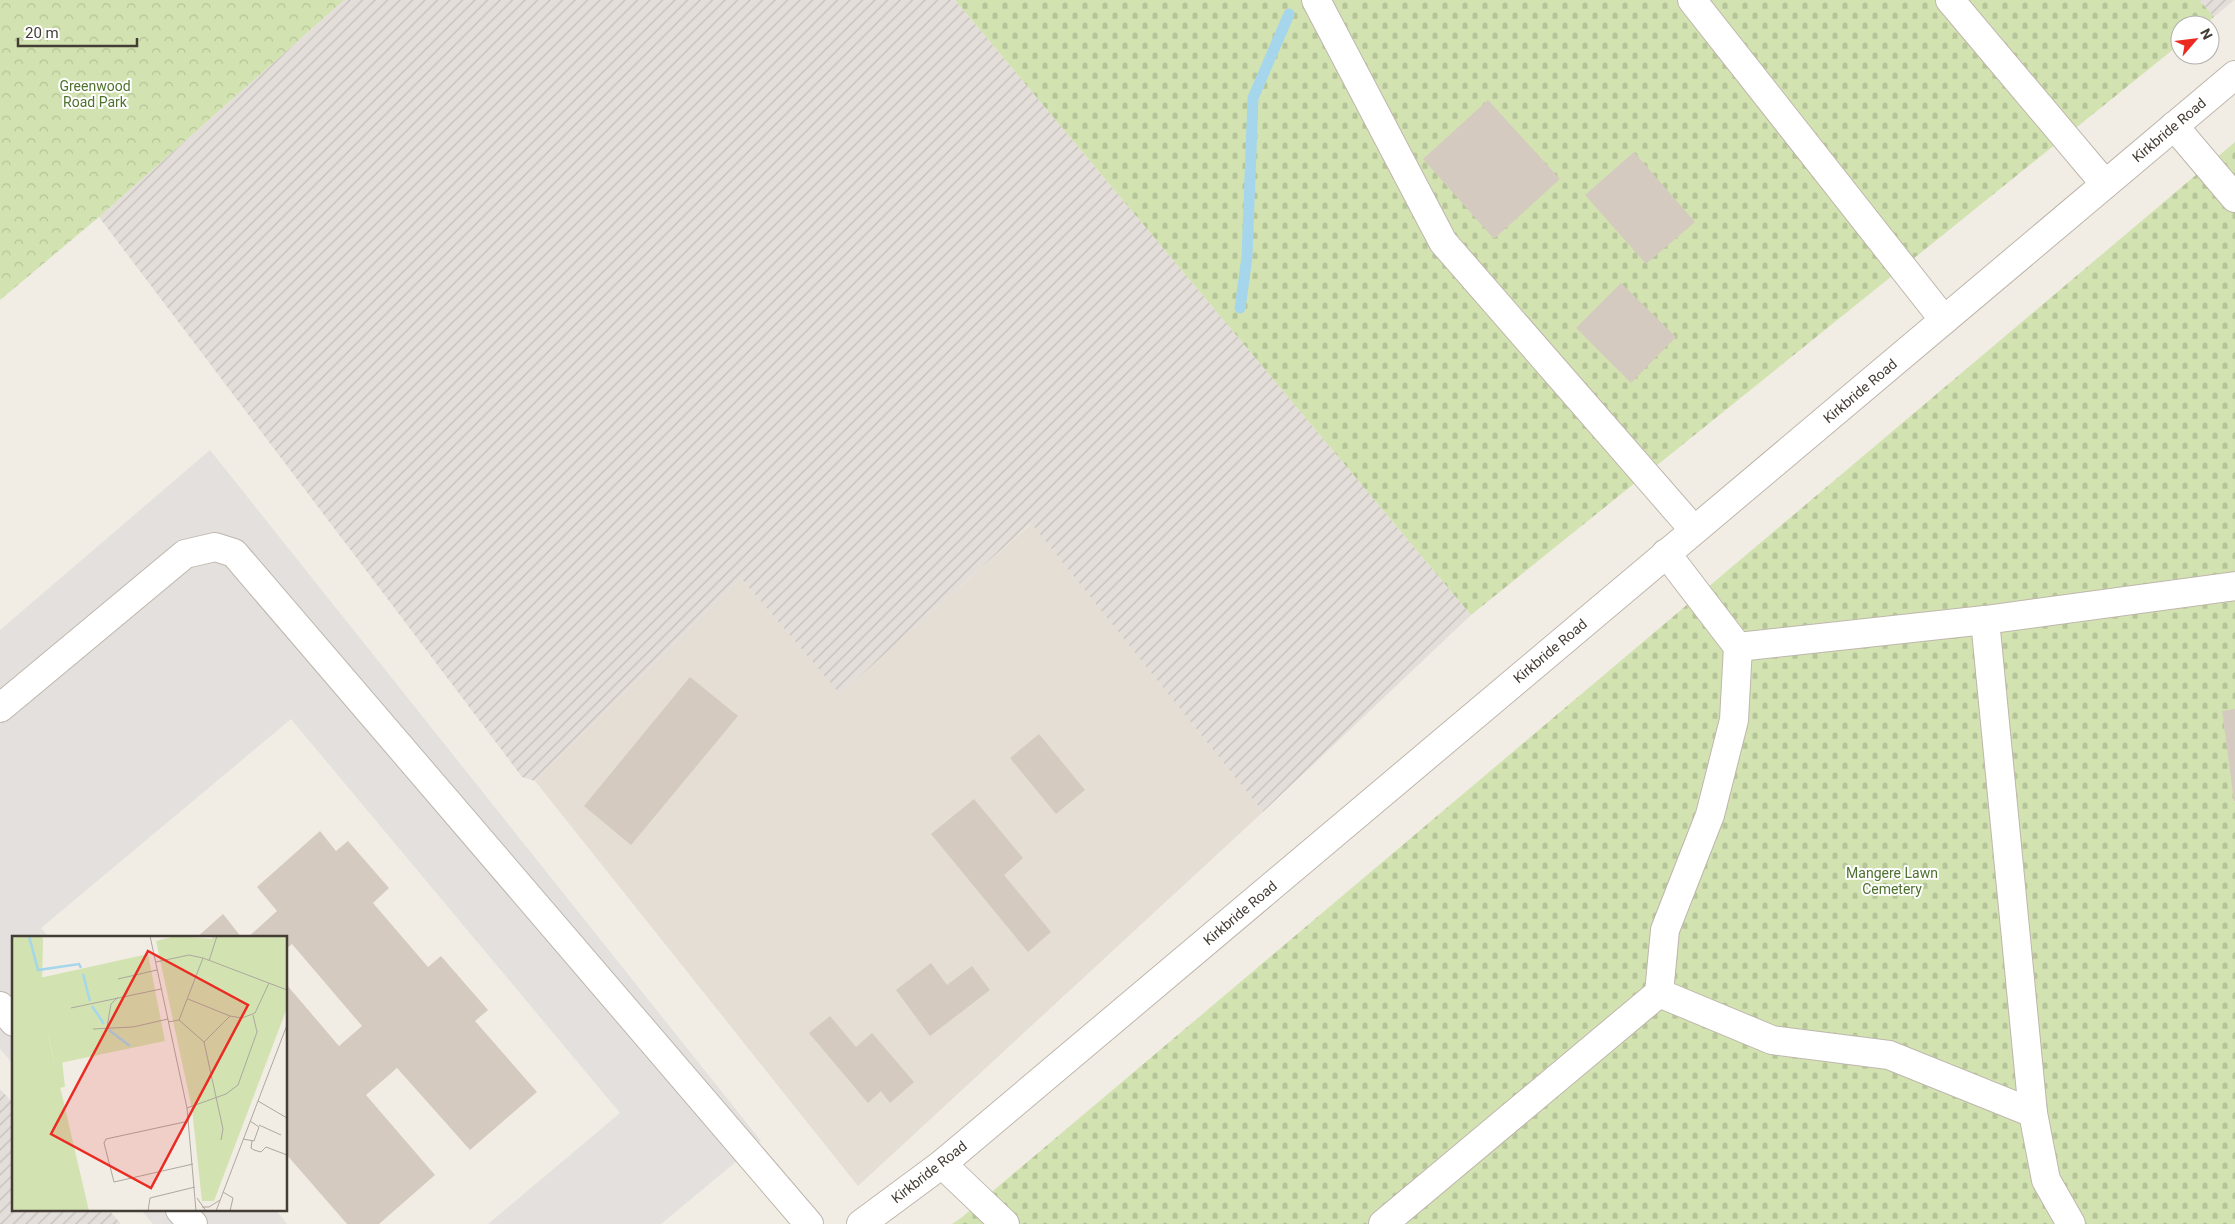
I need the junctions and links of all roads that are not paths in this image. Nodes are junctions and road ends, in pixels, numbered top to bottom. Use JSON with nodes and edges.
{"nodes":[{"id":1,"x":1316,"y":0,"type":"edge"},
{"id":2,"x":1692,"y":0,"type":"edge"},
{"id":3,"x":1950,"y":0,"type":"edge"},
{"id":4,"x":2235,"y":75,"type":"edge"},
{"id":5,"x":2174,"y":126,"type":"junction"},
{"id":6,"x":2105,"y":184,"type":"junction"},
{"id":7,"x":2235,"y":198,"type":"edge"},
{"id":8,"x":1944,"y":320,"type":"junction"},
{"id":9,"x":1694,"y":530,"type":"junction"},
{"id":10,"x":1666,"y":553,"type":"junction"},
{"id":11,"x":2235,"y":586,"type":"edge"},
{"id":12,"x":1985,"y":620,"type":"junction"},
{"id":13,"x":1738,"y":647,"type":"junction"},
{"id":14,"x":0,"y":708,"type":"edge"},
{"id":15,"x":1659,"y":993,"type":"junction"},
{"id":16,"x":0,"y":1006,"type":"edge"},
{"id":17,"x":12,"y":1020,"type":"edge"},
{"id":18,"x":2033,"y":1113,"type":"junction"},
{"id":19,"x":942,"y":1164,"type":"junction"},
{"id":20,"x":182,"y":1212,"type":"edge"},
{"id":21,"x":192,"y":1224,"type":"edge"},
{"id":22,"x":809,"y":1224,"type":"edge"},
{"id":23,"x":861,"y":1224,"type":"edge"},
{"id":24,"x":1005,"y":1224,"type":"edge"},
{"id":25,"x":1383,"y":1224,"type":"edge"},
{"id":26,"x":2071,"y":1224,"type":"edge"}],
"edges":[{"from":1,"to":9,"type":"street"},
{"from":2,"to":8,"type":"street"},
{"from":3,"to":6,"type":"street"},
{"from":4,"to":5,"type":"street","name":"Kirkbride Road"},
{"from":5,"to":6,"type":"street","name":"Kirkbride Road"},
{"from":5,"to":7,"type":"street"},
{"from":6,"to":8,"type":"street","name":"Kirkbride Road"},
{"from":8,"to":9,"type":"street","name":"Kirkbride Road"},
{"from":9,"to":10,"type":"street","name":"Kirkbride Road"},
{"from":10,"to":13,"type":"street"},
{"from":10,"to":19,"type":"street","name":"Kirkbride Road"},
{"from":11,"to":12,"type":"street"},
{"from":12,"to":13,"type":"street"},
{"from":12,"to":18,"type":"street"},
{"from":13,"to":15,"type":"street"},
{"from":14,"to":22,"type":"street"},
{"from":15,"to":18,"type":"street"},
{"from":15,"to":25,"type":"street"},
{"from":16,"to":17,"type":"street"},
{"from":18,"to":26,"type":"street"},
{"from":19,"to":23,"type":"street","name":"Kirkbride Road"},
{"from":19,"to":24,"type":"street"},
{"from":20,"to":21,"type":"street"}]}
